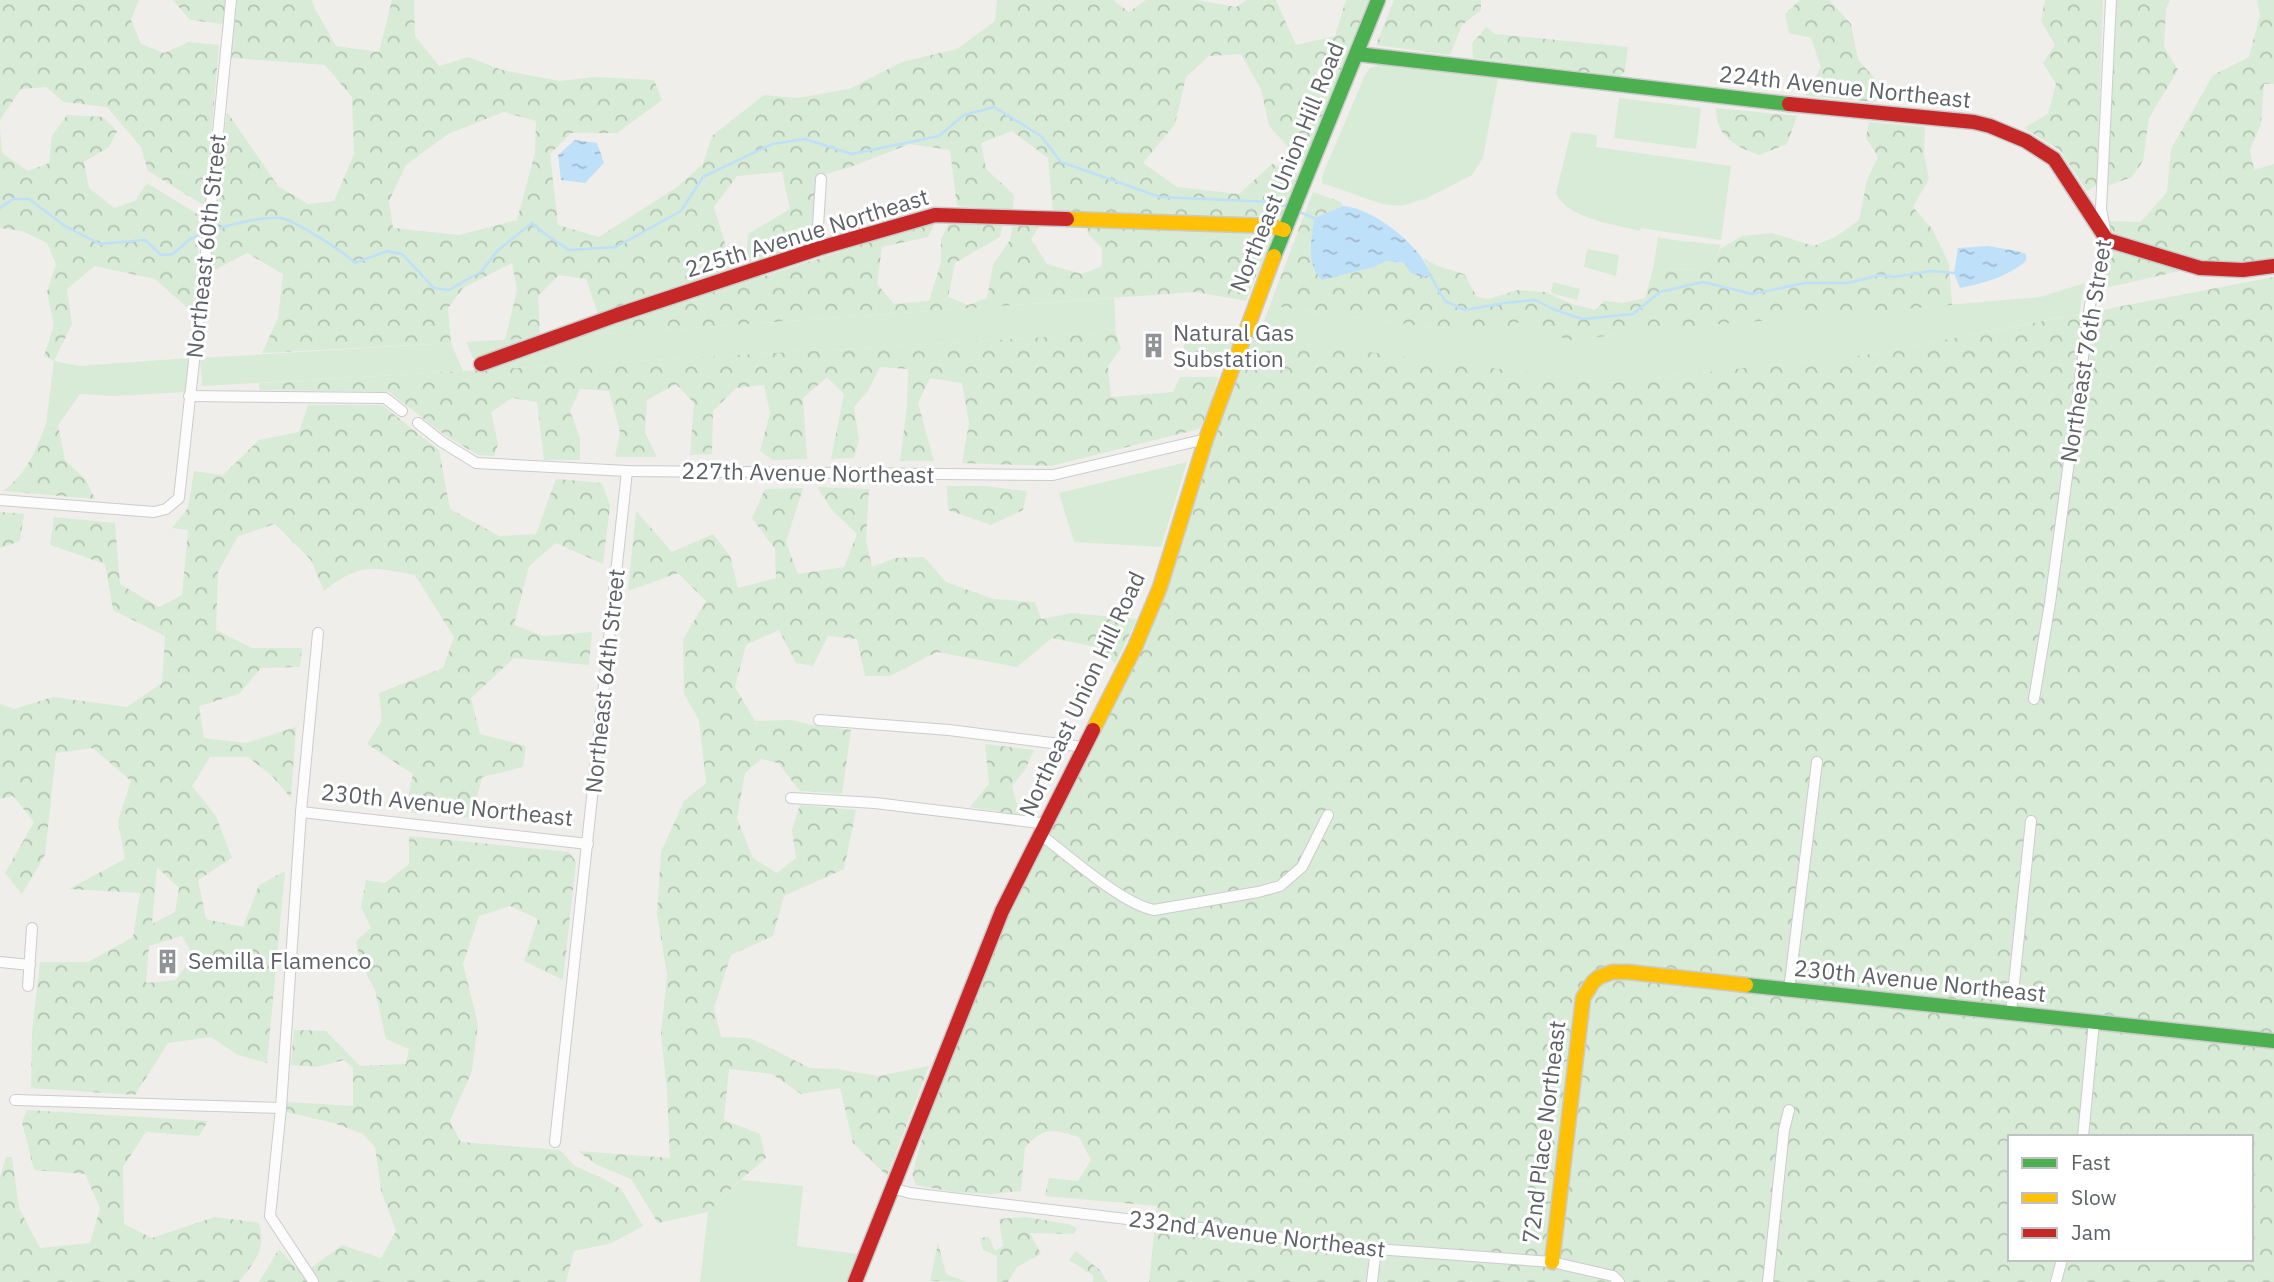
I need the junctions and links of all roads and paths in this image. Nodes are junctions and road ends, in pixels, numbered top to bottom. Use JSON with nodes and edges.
{"nodes":[{"id":1,"x":231,"y":0,"type":"edge"},
{"id":2,"x":1378,"y":0,"type":"edge"},
{"id":3,"x":2111,"y":0,"type":"edge"},
{"id":4,"x":1357,"y":54,"type":"junction"},
{"id":5,"x":821,"y":179,"type":"dead end"},
{"id":6,"x":1284,"y":230,"type":"junction"},
{"id":7,"x":2107,"y":240,"type":"junction"},
{"id":8,"x":820,"y":248,"type":"junction"},
{"id":9,"x":2274,"y":266,"type":"edge"},
{"id":10,"x":481,"y":364,"type":"dead end"},
{"id":11,"x":189,"y":396,"type":"junction"},
{"id":12,"x":402,"y":411,"type":"dead end"},
{"id":13,"x":418,"y":424,"type":"dead end"},
{"id":14,"x":1206,"y":439,"type":"junction"},
{"id":15,"x":627,"y":471,"type":"junction"},
{"id":16,"x":0,"y":500,"type":"edge"},
{"id":17,"x":318,"y":633,"type":"dead end"},
{"id":18,"x":2034,"y":699,"type":"dead end"},
{"id":19,"x":819,"y":720,"type":"dead end"},
{"id":20,"x":1084,"y":747,"type":"junction"},
{"id":21,"x":1817,"y":762,"type":"dead end"},
{"id":22,"x":791,"y":799,"type":"dead end"},
{"id":23,"x":301,"y":812,"type":"junction"},
{"id":24,"x":1328,"y":815,"type":"dead end"},
{"id":25,"x":2031,"y":821,"type":"dead end"},
{"id":26,"x":1041,"y":835,"type":"junction"},
{"id":27,"x":588,"y":844,"type":"junction"},
{"id":28,"x":32,"y":928,"type":"dead end"},
{"id":29,"x":0,"y":962,"type":"edge"},
{"id":30,"x":30,"y":965,"type":"junction"},
{"id":31,"x":28,"y":986,"type":"dead end"},
{"id":32,"x":1789,"y":990,"type":"junction"},
{"id":33,"x":1581,"y":1007,"type":"joint"},
{"id":34,"x":2011,"y":1012,"type":"junction"},
{"id":35,"x":2094,"y":1021,"type":"junction"},
{"id":36,"x":2274,"y":1041,"type":"edge"},
{"id":37,"x":15,"y":1100,"type":"dead end"},
{"id":38,"x":281,"y":1108,"type":"junction"},
{"id":39,"x":1789,"y":1110,"type":"dead end"},
{"id":40,"x":2083,"y":1135,"type":"edge"},
{"id":41,"x":555,"y":1142,"type":"dead end"},
{"id":42,"x":892,"y":1188,"type":"junction"},
{"id":43,"x":1376,"y":1249,"type":"junction"},
{"id":44,"x":2061,"y":1261,"type":"edge"},
{"id":45,"x":1552,"y":1262,"type":"junction"},
{"id":46,"x":313,"y":1281,"type":"edge"},
{"id":47,"x":855,"y":1282,"type":"edge"},
{"id":48,"x":1372,"y":1282,"type":"edge"},
{"id":49,"x":1619,"y":1282,"type":"edge"},
{"id":50,"x":1768,"y":1282,"type":"edge"},
{"id":51,"x":2056,"y":1282,"type":"edge"}],
"edges":[{"from":1,"to":11,"type":"street","name":"Northeast 60th Street"},
{"from":2,"to":4,"type":"street","name":"Northeast Union Hill Road"},
{"from":3,"to":7,"type":"street","name":"Northeast 76th Street"},
{"from":4,"to":6,"type":"street","name":"Northeast Union Hill Road"},
{"from":4,"to":7,"type":"street","name":"224th Avenue Northeast"},
{"from":5,"to":8,"type":"street"},
{"from":6,"to":8,"type":"street","name":"225th Avenue Northeast"},
{"from":6,"to":14,"type":"street","name":"Northeast Union Hill Road"},
{"from":7,"to":9,"type":"street"},
{"from":7,"to":18,"type":"street","name":"Northeast 76th Street"},
{"from":8,"to":10,"type":"street","name":"225th Avenue Northeast"},
{"from":11,"to":12,"type":"street"},
{"from":11,"to":16,"type":"street","name":"Northeast 60th Street"},
{"from":13,"to":15,"type":"street","name":"227th Avenue Northeast"},
{"from":14,"to":15,"type":"street","name":"227th Avenue Northeast"},
{"from":14,"to":20,"type":"street","name":"Northeast Union Hill Road"},
{"from":15,"to":27,"type":"street","name":"Northeast 64th Street"},
{"from":17,"to":23,"type":"street"},
{"from":19,"to":20,"type":"street"},
{"from":20,"to":26,"type":"street","name":"Northeast Union Hill Road"},
{"from":21,"to":32,"type":"street"},
{"from":22,"to":26,"type":"street"},
{"from":23,"to":27,"type":"street","name":"230th Avenue Northeast"},
{"from":23,"to":38,"type":"street"},
{"from":24,"to":26,"type":"street"},
{"from":25,"to":34,"type":"street"},
{"from":26,"to":42,"type":"street","name":"Northeast Union Hill Road"},
{"from":27,"to":41,"type":"street","name":"Northeast 64th Street"},
{"from":28,"to":30,"type":"street"},
{"from":29,"to":30,"type":"street"},
{"from":30,"to":31,"type":"street"},
{"from":32,"to":33,"type":"street","name":"230th Avenue Northeast"},
{"from":32,"to":34,"type":"street","name":"230th Avenue Northeast"},
{"from":33,"to":45,"type":"street","name":"72nd Place Northeast"},
{"from":34,"to":35,"type":"street","name":"230th Avenue Northeast"},
{"from":35,"to":36,"type":"street","name":"230th Avenue Northeast"},
{"from":35,"to":40,"type":"street"},
{"from":37,"to":38,"type":"street"},
{"from":38,"to":46,"type":"street"},
{"from":39,"to":50,"type":"street"},
{"from":42,"to":43,"type":"street","name":"232nd Avenue Northeast"},
{"from":42,"to":47,"type":"street","name":"Northeast Union Hill Road"},
{"from":43,"to":45,"type":"street","name":"232nd Avenue Northeast"},
{"from":43,"to":48,"type":"street"},
{"from":44,"to":51,"type":"street"},
{"from":45,"to":49,"type":"street","name":"232nd Avenue Northeast"}]}
